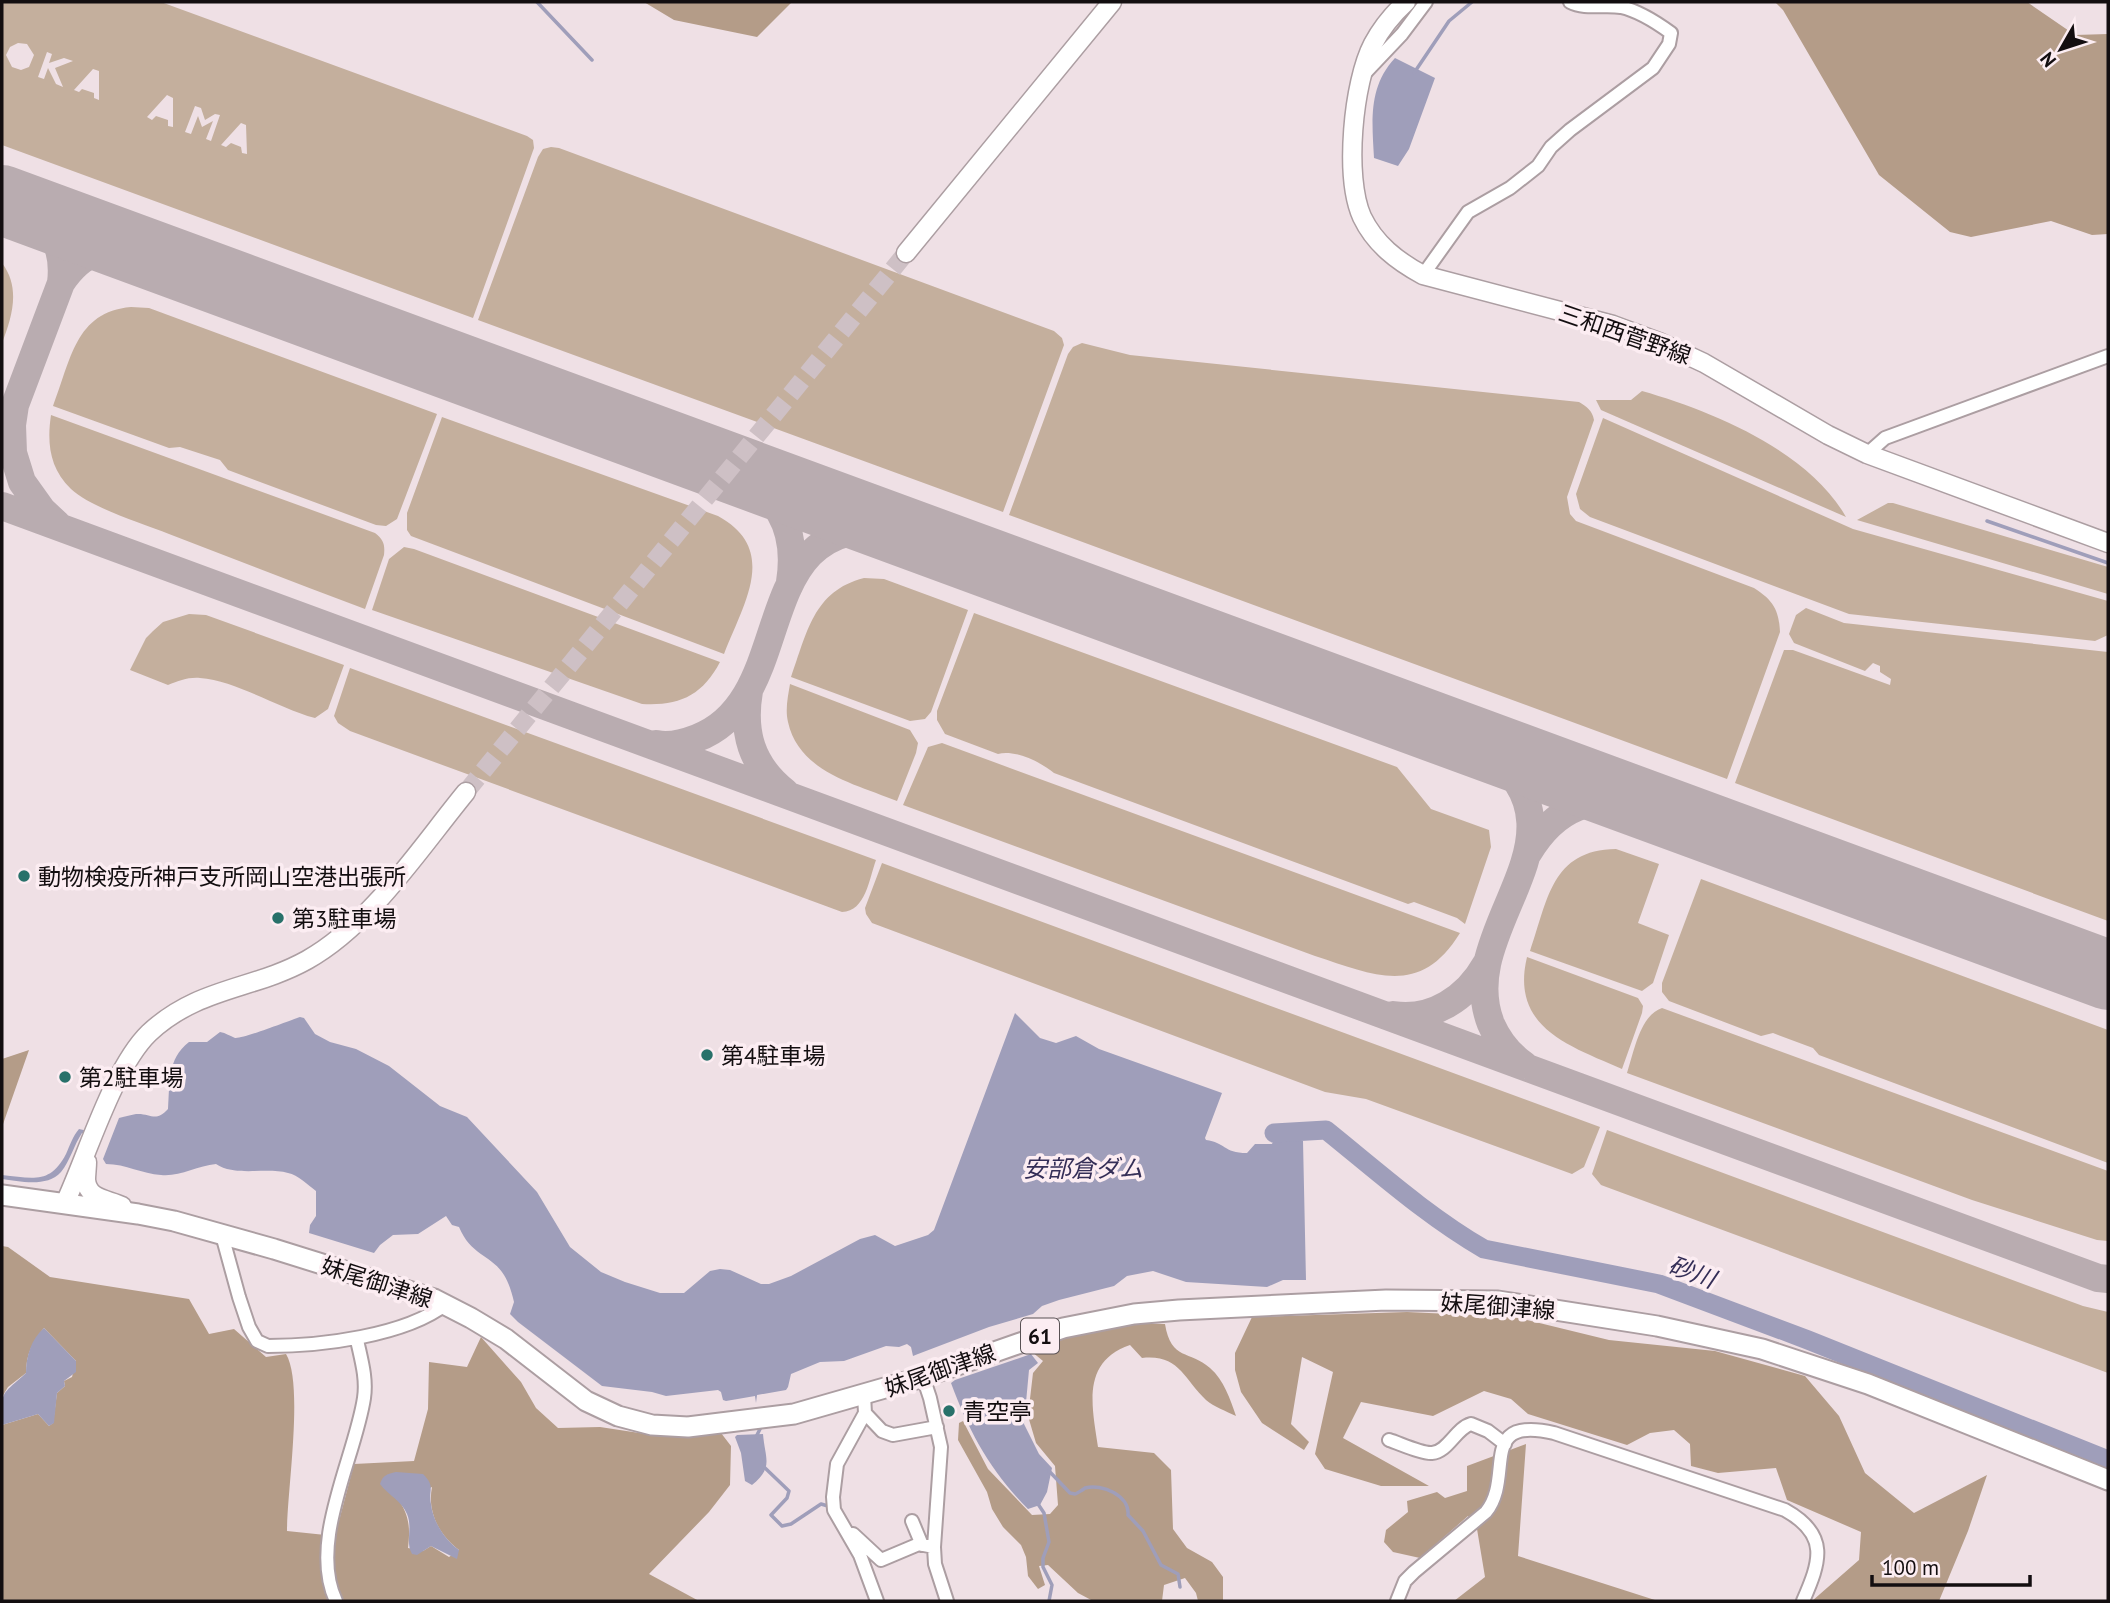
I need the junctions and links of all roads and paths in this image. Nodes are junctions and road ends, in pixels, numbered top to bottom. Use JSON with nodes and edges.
{"nodes":[{"id":1,"x":1112,"y":2,"type":"edge"},
{"id":2,"x":1406,"y":2,"type":"edge"},
{"id":3,"x":1426,"y":2,"type":"edge"},
{"id":4,"x":1570,"y":2,"type":"edge"},
{"id":5,"x":1361,"y":77,"type":"junction"},
{"id":6,"x":906,"y":253,"type":"tunnel mouth"},
{"id":7,"x":1423,"y":275,"type":"junction"},
{"id":8,"x":2108,"y":356,"type":"edge"},
{"id":9,"x":1867,"y":454,"type":"junction"},
{"id":10,"x":2108,"y":543,"type":"edge"},
{"id":11,"x":466,"y":792,"type":"tunnel mouth"},
{"id":12,"x":85,"y":1159,"type":"junction"},
{"id":13,"x":2,"y":1195,"type":"edge"},
{"id":14,"x":65,"y":1203,"type":"junction"},
{"id":15,"x":138,"y":1214,"type":"junction"},
{"id":16,"x":222,"y":1235,"type":"junction"},
{"id":17,"x":446,"y":1304,"type":"junction"},
{"id":18,"x":357,"y":1340,"type":"junction"},
{"id":19,"x":923,"y":1377,"type":"junction"},
{"id":20,"x":864,"y":1404,"type":"junction"},
{"id":21,"x":937,"y":1427,"type":"junction"},
{"id":22,"x":1389,"y":1440,"type":"dead end"},
{"id":23,"x":1504,"y":1444,"type":"junction"},
{"id":24,"x":2108,"y":1480,"type":"edge"},
{"id":25,"x":912,"y":1521,"type":"dead end"},
{"id":26,"x":845,"y":1526,"type":"junction"},
{"id":27,"x":928,"y":1546,"type":"junction"},
{"id":28,"x":337,"y":1601,"type":"edge"},
{"id":29,"x":877,"y":1601,"type":"edge"},
{"id":30,"x":947,"y":1601,"type":"edge"},
{"id":31,"x":1397,"y":1601,"type":"edge"},
{"id":32,"x":1803,"y":1601,"type":"edge"}],
"edges":[{"from":1,"to":6,"type":"main road"},
{"from":2,"to":5,"type":"main road","name":"三和西菅野線"},
{"from":3,"to":5,"type":"street"},
{"from":4,"to":7,"type":"street"},
{"from":5,"to":7,"type":"main road","name":"三和西菅野線"},
{"from":7,"to":9,"type":"main road","name":"三和西菅野線"},
{"from":8,"to":9,"type":"street"},
{"from":9,"to":10,"type":"main road","name":"三和西菅野線"},
{"from":11,"to":12,"type":"main road"},
{"from":12,"to":14,"type":"main road"},
{"from":12,"to":15,"type":"main road"},
{"from":13,"to":14,"type":"main road","name":"妹尾御津線","number":"61"},
{"from":14,"to":15,"type":"main road","name":"妹尾御津線","number":"61"},
{"from":15,"to":16,"type":"main road","name":"妹尾御津線","number":"61"},
{"from":16,"to":17,"type":"main road","name":"妹尾御津線","number":"61"},
{"from":16,"to":18,"type":"street"},
{"from":17,"to":18,"type":"street"},
{"from":17,"to":20,"type":"main road","name":"妹尾御津線","number":"61"},
{"from":18,"to":28,"type":"street"},
{"from":19,"to":20,"type":"main road","name":"妹尾御津線","number":"61"},
{"from":19,"to":21,"type":"street"},
{"from":19,"to":24,"type":"main road","name":"妹尾御津線","number":"61"},
{"from":20,"to":21,"type":"street"},
{"from":20,"to":26,"type":"street"},
{"from":21,"to":27,"type":"street"},
{"from":22,"to":23,"type":"street"},
{"from":23,"to":31,"type":"street"},
{"from":23,"to":32,"type":"street"},
{"from":25,"to":27,"type":"street"},
{"from":26,"to":27,"type":"street"},
{"from":26,"to":29,"type":"street"},
{"from":27,"to":30,"type":"street"}]}
